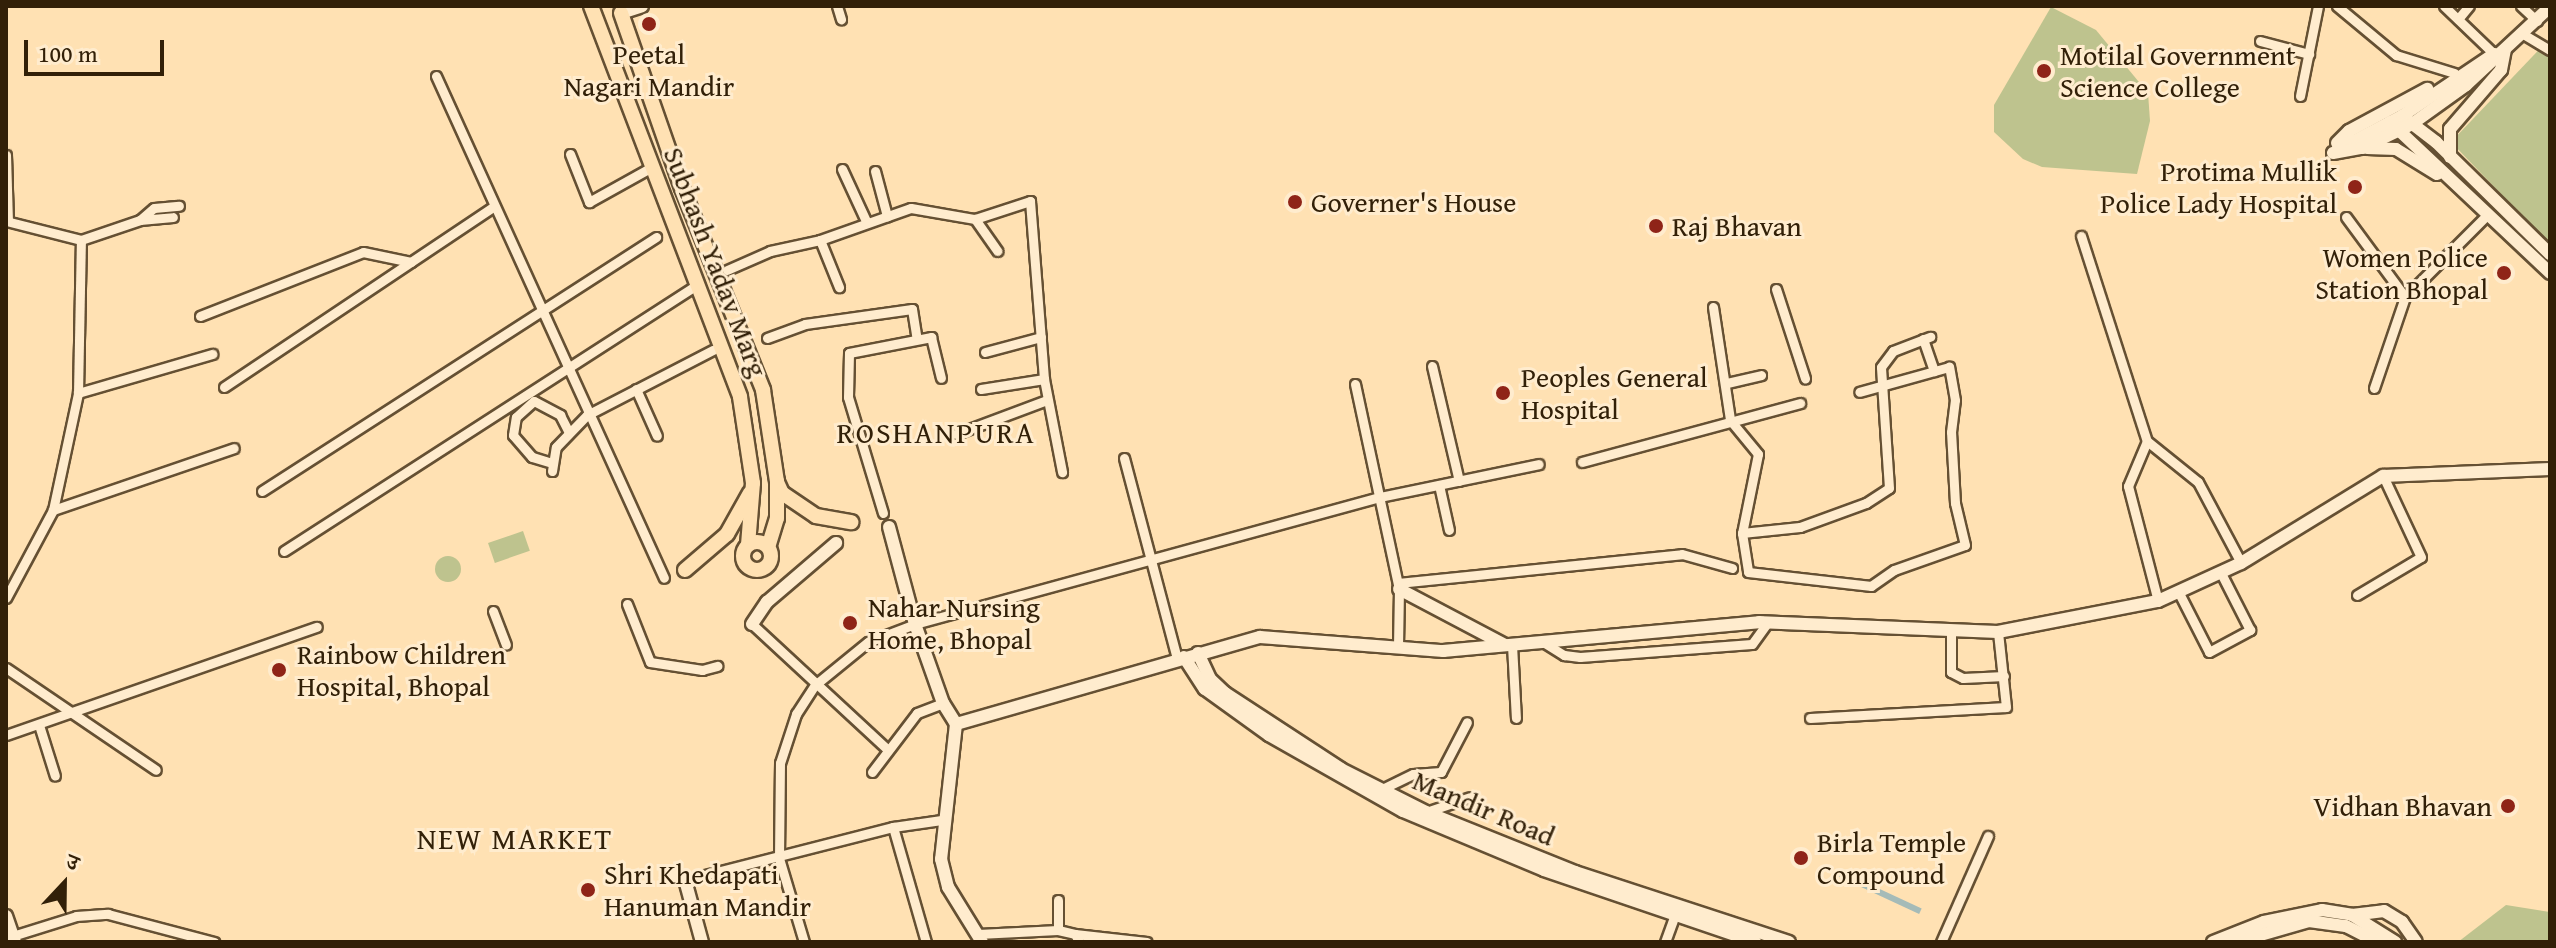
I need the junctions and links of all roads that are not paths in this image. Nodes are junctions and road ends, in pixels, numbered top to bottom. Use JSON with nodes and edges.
{"nodes":[{"id":1,"x":642,"y":6,"type":"edge"},
{"id":2,"x":837,"y":6,"type":"edge"},
{"id":3,"x":2318,"y":6,"type":"edge"},
{"id":4,"x":2337,"y":6,"type":"edge"},
{"id":5,"x":2444,"y":6,"type":"edge"},
{"id":6,"x":2469,"y":6,"type":"edge"},
{"id":7,"x":2521,"y":6,"type":"edge"},
{"id":8,"x":596,"y":7,"type":"edge"},
{"id":9,"x":2550,"y":7,"type":"edge"},
{"id":10,"x":621,"y":13,"type":"joint"},
{"id":11,"x":841,"y":19,"type":"dead end"},
{"id":12,"x":2458,"y":19,"type":"junction"},
{"id":13,"x":2537,"y":21,"type":"junction"},
{"id":14,"x":2523,"y":34,"type":"junction"},
{"id":15,"x":2260,"y":41,"type":"dead end"},
{"id":16,"x":2550,"y":50,"type":"edge"},
{"id":17,"x":2499,"y":52,"type":"junction"},
{"id":18,"x":2309,"y":54,"type":"junction"},
{"id":19,"x":2475,"y":64,"type":"junction"},
{"id":20,"x":2454,"y":73,"type":"junction"},
{"id":21,"x":436,"y":76,"type":"dead end"},
{"id":22,"x":2300,"y":96,"type":"dead end"},
{"id":23,"x":2401,"y":123,"type":"junction"},
{"id":24,"x":2362,"y":148,"type":"junction"},
{"id":25,"x":2333,"y":153,"type":"junction"},
{"id":26,"x":570,"y":154,"type":"dead end"},
{"id":27,"x":6,"y":155,"type":"edge"},
{"id":28,"x":2450,"y":157,"type":"junction"},
{"id":29,"x":652,"y":167,"type":"junction"},
{"id":30,"x":842,"y":169,"type":"dead end"},
{"id":31,"x":875,"y":171,"type":"dead end"},
{"id":32,"x":2466,"y":193,"type":"junction"},
{"id":33,"x":179,"y":206,"type":"dead end"},
{"id":34,"x":494,"y":206,"type":"junction"},
{"id":35,"x":2488,"y":214,"type":"junction"},
{"id":36,"x":887,"y":216,"type":"junction"},
{"id":37,"x":173,"y":217,"type":"dead end"},
{"id":38,"x":2346,"y":217,"type":"dead end"},
{"id":39,"x":975,"y":219,"type":"junction"},
{"id":40,"x":140,"y":220,"type":"junction"},
{"id":41,"x":7,"y":221,"type":"edge"},
{"id":42,"x":866,"y":221,"type":"junction"},
{"id":43,"x":2081,"y":236,"type":"dead end"},
{"id":44,"x":656,"y":237,"type":"dead end"},
{"id":45,"x":81,"y":240,"type":"junction"},
{"id":46,"x":820,"y":240,"type":"junction"},
{"id":47,"x":997,"y":251,"type":"dead end"},
{"id":48,"x":2550,"y":254,"type":"edge"},
{"id":49,"x":411,"y":262,"type":"junction"},
{"id":50,"x":727,"y":270,"type":"dead end"},
{"id":51,"x":2550,"y":273,"type":"edge"},
{"id":52,"x":697,"y":285,"type":"junction"},
{"id":53,"x":839,"y":287,"type":"dead end"},
{"id":54,"x":1776,"y":289,"type":"dead end"},
{"id":55,"x":2405,"y":297,"type":"junction"},
{"id":56,"x":1713,"y":307,"type":"dead end"},
{"id":57,"x":540,"y":312,"type":"junction"},
{"id":58,"x":200,"y":316,"type":"dead end"},
{"id":59,"x":1041,"y":337,"type":"junction"},
{"id":60,"x":767,"y":338,"type":"dead end"},
{"id":61,"x":917,"y":339,"type":"junction"},
{"id":62,"x":713,"y":350,"type":"dead end"},
{"id":63,"x":985,"y":352,"type":"dead end"},
{"id":64,"x":212,"y":354,"type":"dead end"},
{"id":65,"x":1432,"y":366,"type":"dead end"},
{"id":66,"x":566,"y":369,"type":"junction"},
{"id":67,"x":1934,"y":371,"type":"junction"},
{"id":68,"x":1761,"y":375,"type":"dead end"},
{"id":69,"x":941,"y":378,"type":"dead end"},
{"id":70,"x":1805,"y":378,"type":"dead end"},
{"id":71,"x":1044,"y":379,"type":"junction"},
{"id":72,"x":1727,"y":383,"type":"junction"},
{"id":73,"x":1355,"y":384,"type":"dead end"},
{"id":74,"x":224,"y":387,"type":"dead end"},
{"id":75,"x":1879,"y":387,"type":"junction"},
{"id":76,"x":2374,"y":388,"type":"dead end"},
{"id":77,"x":636,"y":389,"type":"junction"},
{"id":78,"x":981,"y":389,"type":"dead end"},
{"id":79,"x":1859,"y":392,"type":"dead end"},
{"id":80,"x":78,"y":393,"type":"junction"},
{"id":81,"x":1047,"y":400,"type":"junction"},
{"id":82,"x":1800,"y":403,"type":"dead end"},
{"id":83,"x":587,"y":415,"type":"junction"},
{"id":84,"x":1730,"y":420,"type":"junction"},
{"id":85,"x":568,"y":431,"type":"junction"},
{"id":86,"x":956,"y":434,"type":"dead end"},
{"id":87,"x":657,"y":436,"type":"dead end"},
{"id":88,"x":2147,"y":441,"type":"junction"},
{"id":89,"x":234,"y":448,"type":"dead end"},
{"id":90,"x":1124,"y":458,"type":"dead end"},
{"id":91,"x":1582,"y":462,"type":"dead end"},
{"id":92,"x":1539,"y":464,"type":"dead end"},
{"id":93,"x":2550,"y":469,"type":"edge"},
{"id":94,"x":1062,"y":472,"type":"dead end"},
{"id":95,"x":2383,"y":476,"type":"junction"},
{"id":96,"x":777,"y":481,"type":"junction"},
{"id":97,"x":1459,"y":481,"type":"junction"},
{"id":98,"x":753,"y":483,"type":"junction"},
{"id":99,"x":1439,"y":485,"type":"junction"},
{"id":100,"x":262,"y":491,"type":"dead end"},
{"id":101,"x":1380,"y":497,"type":"junction"},
{"id":102,"x":53,"y":510,"type":"junction"},
{"id":103,"x":883,"y":513,"type":"dead end"},
{"id":104,"x":851,"y":522,"type":"dead end"},
{"id":105,"x":889,"y":527,"type":"dead end"},
{"id":106,"x":1449,"y":530,"type":"dead end"},
{"id":107,"x":1742,"y":533,"type":"junction"},
{"id":108,"x":836,"y":543,"type":"dead end"},
{"id":109,"x":748,"y":545,"type":"junction"},
{"id":110,"x":768,"y":547,"type":"junction"},
{"id":111,"x":284,"y":551,"type":"dead end"},
{"id":112,"x":1152,"y":558,"type":"junction"},
{"id":113,"x":2241,"y":563,"type":"junction"},
{"id":114,"x":1732,"y":568,"type":"dead end"},
{"id":115,"x":685,"y":570,"type":"dead end"},
{"id":116,"x":2221,"y":573,"type":"junction"},
{"id":117,"x":664,"y":578,"type":"dead end"},
{"id":118,"x":1398,"y":586,"type":"junction"},
{"id":119,"x":2179,"y":593,"type":"junction"},
{"id":120,"x":2357,"y":595,"type":"dead end"},
{"id":121,"x":6,"y":598,"type":"edge"},
{"id":122,"x":2158,"y":601,"type":"junction"},
{"id":123,"x":627,"y":604,"type":"dead end"},
{"id":124,"x":493,"y":611,"type":"dead end"},
{"id":125,"x":1767,"y":623,"type":"junction"},
{"id":126,"x":752,"y":624,"type":"joint"},
{"id":127,"x":915,"y":624,"type":"junction"},
{"id":128,"x":317,"y":627,"type":"dead end"},
{"id":129,"x":1998,"y":632,"type":"junction"},
{"id":130,"x":1951,"y":633,"type":"junction"},
{"id":131,"x":1543,"y":642,"type":"junction"},
{"id":132,"x":506,"y":645,"type":"dead end"},
{"id":133,"x":1398,"y":645,"type":"junction"},
{"id":134,"x":1510,"y":646,"type":"junction"},
{"id":135,"x":1198,"y":653,"type":"junction"},
{"id":136,"x":1181,"y":658,"type":"junction"},
{"id":137,"x":717,"y":666,"type":"dead end"},
{"id":138,"x":6,"y":668,"type":"edge"},
{"id":139,"x":2004,"y":676,"type":"junction"},
{"id":140,"x":815,"y":685,"type":"junction"},
{"id":141,"x":943,"y":703,"type":"junction"},
{"id":142,"x":75,"y":713,"type":"junction"},
{"id":143,"x":1516,"y":718,"type":"dead end"},
{"id":144,"x":1810,"y":718,"type":"dead end"},
{"id":145,"x":1467,"y":722,"type":"dead end"},
{"id":146,"x":956,"y":724,"type":"junction"},
{"id":147,"x":39,"y":725,"type":"junction"},
{"id":148,"x":6,"y":735,"type":"edge"},
{"id":149,"x":887,"y":749,"type":"junction"},
{"id":150,"x":156,"y":770,"type":"dead end"},
{"id":151,"x":872,"y":772,"type":"dead end"},
{"id":152,"x":55,"y":776,"type":"dead end"},
{"id":153,"x":1382,"y":789,"type":"junction"},
{"id":154,"x":1470,"y":797,"type":"dead end"},
{"id":155,"x":1426,"y":812,"type":"junction"},
{"id":156,"x":941,"y":820,"type":"junction"},
{"id":157,"x":893,"y":827,"type":"junction"},
{"id":158,"x":1988,"y":836,"type":"dead end"},
{"id":159,"x":779,"y":858,"type":"junction"},
{"id":160,"x":671,"y":875,"type":"dead end"},
{"id":161,"x":685,"y":880,"type":"junction"},
{"id":162,"x":1058,"y":900,"type":"dead end"},
{"id":163,"x":2352,"y":915,"type":"junction"},
{"id":164,"x":6,"y":916,"type":"edge"},
{"id":165,"x":1674,"y":917,"type":"junction"},
{"id":166,"x":1058,"y":930,"type":"junction"},
{"id":167,"x":980,"y":938,"type":"edge"},
{"id":168,"x":1077,"y":938,"type":"edge"},
{"id":169,"x":11,"y":939,"type":"edge"},
{"id":170,"x":1000,"y":939,"type":"edge"},
{"id":171,"x":214,"y":942,"type":"edge"},
{"id":172,"x":702,"y":942,"type":"edge"},
{"id":173,"x":804,"y":942,"type":"edge"},
{"id":174,"x":926,"y":942,"type":"edge"},
{"id":175,"x":1147,"y":942,"type":"edge"},
{"id":176,"x":1665,"y":942,"type":"edge"},
{"id":177,"x":1755,"y":942,"type":"edge"},
{"id":178,"x":1789,"y":942,"type":"edge"},
{"id":179,"x":1941,"y":942,"type":"edge"},
{"id":180,"x":2213,"y":942,"type":"edge"},
{"id":181,"x":2236,"y":942,"type":"edge"},
{"id":182,"x":2377,"y":942,"type":"edge"},
{"id":183,"x":2395,"y":942,"type":"edge"},
{"id":184,"x":2416,"y":942,"type":"edge"}],
"edges":[{"from":1,"to":10,"type":"street"},
{"from":2,"to":11,"type":"street"},
{"from":3,"to":18,"type":"street"},
{"from":4,"to":20,"type":"street"},
{"from":5,"to":12,"type":"street"},
{"from":6,"to":12,"type":"street"},
{"from":7,"to":13,"type":"street"},
{"from":8,"to":29,"type":"main road","name":"Subhash Yadav Marg"},
{"from":9,"to":13,"type":"street"},
{"from":10,"to":96,"type":"main road","name":"Subhash Yadav Marg"},
{"from":12,"to":17,"type":"street"},
{"from":13,"to":14,"type":"street"},
{"from":14,"to":16,"type":"street"},
{"from":14,"to":17,"type":"street"},
{"from":15,"to":18,"type":"street"},
{"from":17,"to":19,"type":"street"},
{"from":17,"to":23,"type":"street"},
{"from":17,"to":28,"type":"street"},
{"from":18,"to":22,"type":"street"},
{"from":19,"to":20,"type":"street"},
{"from":19,"to":23,"type":"street"},
{"from":20,"to":25,"type":"street"},
{"from":21,"to":34,"type":"street"},
{"from":23,"to":24,"type":"street"},
{"from":23,"to":25,"type":"street"},
{"from":23,"to":28,"type":"street"},
{"from":23,"to":32,"type":"street"},
{"from":24,"to":25,"type":"street"},
{"from":24,"to":32,"type":"street"},
{"from":26,"to":29,"type":"street"},
{"from":27,"to":41,"type":"street"},
{"from":28,"to":48,"type":"street"},
{"from":29,"to":52,"type":"main road","name":"Subhash Yadav Marg"},
{"from":30,"to":42,"type":"street"},
{"from":31,"to":36,"type":"street"},
{"from":32,"to":35,"type":"street"},
{"from":33,"to":40,"type":"street"},
{"from":34,"to":49,"type":"street"},
{"from":34,"to":57,"type":"street"},
{"from":35,"to":51,"type":"street"},
{"from":35,"to":55,"type":"street"},
{"from":36,"to":39,"type":"street"},
{"from":36,"to":42,"type":"street"},
{"from":37,"to":40,"type":"street"},
{"from":38,"to":55,"type":"street"},
{"from":39,"to":47,"type":"street"},
{"from":39,"to":59,"type":"street"},
{"from":40,"to":45,"type":"street"},
{"from":41,"to":45,"type":"street"},
{"from":42,"to":46,"type":"street"},
{"from":43,"to":88,"type":"street"},
{"from":44,"to":57,"type":"street"},
{"from":45,"to":80,"type":"street"},
{"from":46,"to":50,"type":"street"},
{"from":46,"to":53,"type":"street"},
{"from":49,"to":58,"type":"street"},
{"from":49,"to":74,"type":"street"},
{"from":52,"to":66,"type":"street"},
{"from":52,"to":98,"type":"main road","name":"Subhash Yadav Marg"},
{"from":54,"to":70,"type":"street"},
{"from":55,"to":76,"type":"street"},
{"from":56,"to":72,"type":"street"},
{"from":57,"to":66,"type":"street"},
{"from":57,"to":100,"type":"street"},
{"from":59,"to":63,"type":"street"},
{"from":59,"to":71,"type":"street"},
{"from":60,"to":61,"type":"street"},
{"from":61,"to":69,"type":"street"},
{"from":61,"to":103,"type":"street"},
{"from":62,"to":77,"type":"street"},
{"from":64,"to":80,"type":"street"},
{"from":65,"to":97,"type":"street"},
{"from":66,"to":83,"type":"street"},
{"from":66,"to":111,"type":"street"},
{"from":67,"to":75,"type":"street"},
{"from":67,"to":75,"type":"street"},
{"from":67,"to":107,"type":"street"},
{"from":68,"to":72,"type":"street"},
{"from":71,"to":78,"type":"street"},
{"from":71,"to":81,"type":"street"},
{"from":72,"to":84,"type":"street"},
{"from":73,"to":101,"type":"street"},
{"from":75,"to":79,"type":"street"},
{"from":75,"to":107,"type":"street"},
{"from":77,"to":83,"type":"street"},
{"from":77,"to":87,"type":"street"},
{"from":80,"to":102,"type":"street"},
{"from":81,"to":86,"type":"street"},
{"from":81,"to":94,"type":"street"},
{"from":82,"to":84,"type":"street"},
{"from":83,"to":85,"type":"street"},
{"from":83,"to":117,"type":"street"},
{"from":84,"to":91,"type":"street"},
{"from":84,"to":107,"type":"street"},
{"from":85,"to":85,"type":"street"},
{"from":88,"to":113,"type":"street"},
{"from":88,"to":122,"type":"street"},
{"from":89,"to":102,"type":"street"},
{"from":90,"to":112,"type":"street"},
{"from":92,"to":97,"type":"street"},
{"from":93,"to":95,"type":"street"},
{"from":95,"to":113,"type":"street"},
{"from":95,"to":120,"type":"street"},
{"from":96,"to":104,"type":"main road"},
{"from":96,"to":110,"type":"main road","name":"Subhash Yadav Marg"},
{"from":97,"to":99,"type":"street"},
{"from":98,"to":109,"type":"main road","name":"Subhash Yadav Marg"},
{"from":98,"to":115,"type":"main road"},
{"from":99,"to":101,"type":"street"},
{"from":99,"to":106,"type":"street"},
{"from":101,"to":112,"type":"street"},
{"from":101,"to":118,"type":"street"},
{"from":102,"to":121,"type":"street"},
{"from":105,"to":127,"type":"street"},
{"from":108,"to":126,"type":"street"},
{"from":109,"to":110,"type":"main road"},
{"from":109,"to":110,"type":"main road"},
{"from":112,"to":127,"type":"street"},
{"from":112,"to":136,"type":"street"},
{"from":113,"to":116,"type":"street"},
{"from":114,"to":118,"type":"street"},
{"from":116,"to":119,"type":"street"},
{"from":116,"to":119,"type":"street"},
{"from":118,"to":133,"type":"street"},
{"from":118,"to":134,"type":"street"},
{"from":119,"to":122,"type":"street"},
{"from":122,"to":129,"type":"street"},
{"from":123,"to":137,"type":"street"},
{"from":124,"to":132,"type":"street"},
{"from":125,"to":130,"type":"street"},
{"from":125,"to":131,"type":"street"},
{"from":125,"to":131,"type":"street"},
{"from":126,"to":140,"type":"street"},
{"from":127,"to":140,"type":"street"},
{"from":127,"to":141,"type":"street"},
{"from":128,"to":142,"type":"street"},
{"from":129,"to":130,"type":"street"},
{"from":129,"to":139,"type":"street"},
{"from":130,"to":139,"type":"street"},
{"from":131,"to":134,"type":"street"},
{"from":133,"to":134,"type":"street"},
{"from":133,"to":135,"type":"street"},
{"from":134,"to":143,"type":"street"},
{"from":135,"to":136,"type":"street"},
{"from":135,"to":153,"type":"street","name":"Mandir Road"},
{"from":136,"to":146,"type":"street"},
{"from":136,"to":165,"type":"street","name":"Mandir Road"},
{"from":138,"to":142,"type":"street"},
{"from":139,"to":144,"type":"street"},
{"from":140,"to":149,"type":"street"},
{"from":140,"to":159,"type":"street"},
{"from":141,"to":146,"type":"street"},
{"from":141,"to":149,"type":"street"},
{"from":142,"to":147,"type":"street"},
{"from":142,"to":150,"type":"street"},
{"from":145,"to":153,"type":"street"},
{"from":146,"to":156,"type":"street"},
{"from":147,"to":148,"type":"street"},
{"from":147,"to":152,"type":"street"},
{"from":149,"to":151,"type":"street"},
{"from":153,"to":155,"type":"street","name":"Mandir Road"},
{"from":154,"to":155,"type":"street"},
{"from":155,"to":178,"type":"street","name":"Mandir Road"},
{"from":156,"to":157,"type":"street"},
{"from":156,"to":167,"type":"street"},
{"from":157,"to":159,"type":"street"},
{"from":157,"to":174,"type":"street"},
{"from":158,"to":179,"type":"street"},
{"from":159,"to":161,"type":"street"},
{"from":159,"to":173,"type":"street"},
{"from":160,"to":161,"type":"street"},
{"from":161,"to":172,"type":"street"},
{"from":162,"to":166,"type":"street"},
{"from":163,"to":180,"type":"street"},
{"from":163,"to":183,"type":"street"},
{"from":163,"to":184,"type":"street"},
{"from":164,"to":169,"type":"street"},
{"from":165,"to":176,"type":"street"},
{"from":165,"to":177,"type":"street","name":"Mandir Road"},
{"from":166,"to":168,"type":"street"},
{"from":166,"to":170,"type":"street"},
{"from":167,"to":170,"type":"street"},
{"from":168,"to":175,"type":"street"},
{"from":169,"to":171,"type":"street"},
{"from":181,"to":182,"type":"street"}]}
